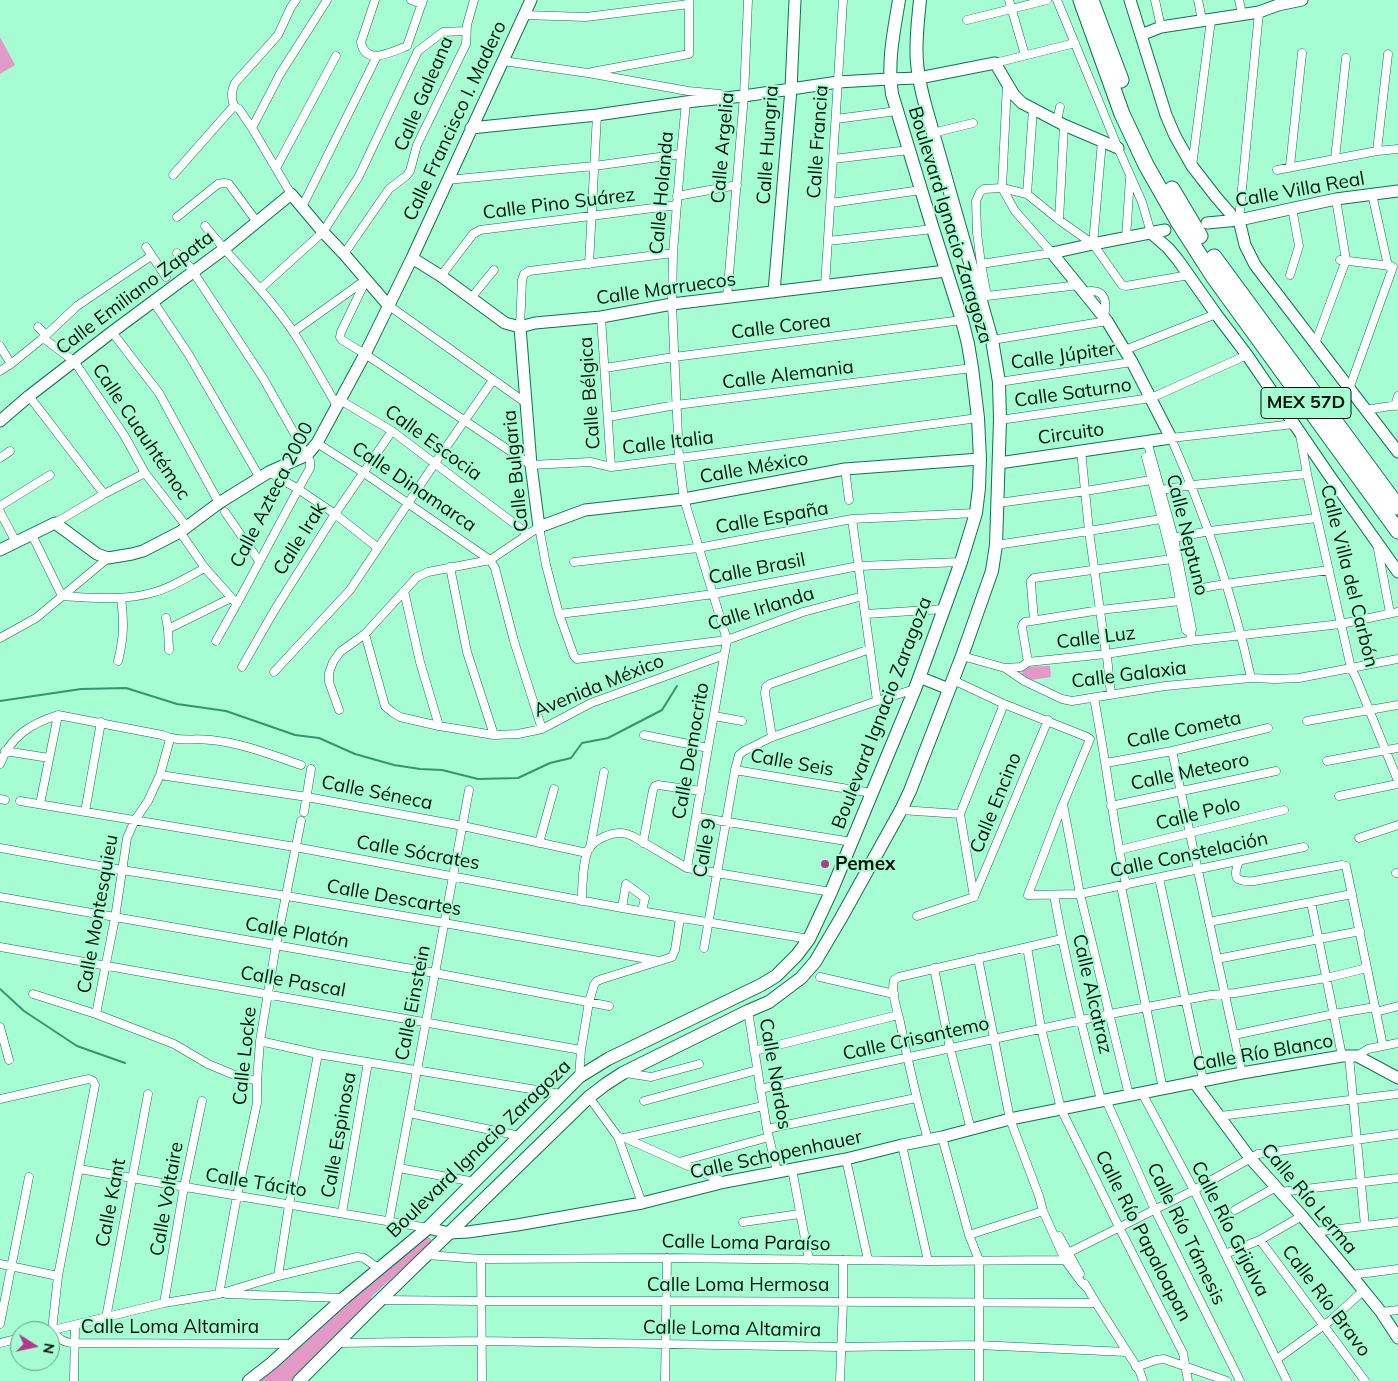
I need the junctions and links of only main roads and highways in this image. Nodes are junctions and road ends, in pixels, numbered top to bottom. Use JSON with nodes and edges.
{"nodes":[{"id":1,"x":899,"y":0,"type":"edge"},
{"id":2,"x":920,"y":0,"type":"edge"},
{"id":3,"x":1081,"y":0,"type":"edge"},
{"id":4,"x":1091,"y":0,"type":"edge"},
{"id":5,"x":1398,"y":507,"type":"edge"},
{"id":6,"x":1398,"y":531,"type":"edge"},
{"id":7,"x":249,"y":1381,"type":"edge"},
{"id":8,"x":299,"y":1381,"type":"edge"}],
"edges":[{"from":1,"to":7,"type":"main road","name":"Boulevard Ignacio Zaragoza"},
{"from":2,"to":8,"type":"main road","name":"Boulevard Ignacio Zaragoza"},
{"from":3,"to":6,"type":"highway","number":"MEX 57D"},
{"from":4,"to":5,"type":"highway","number":"MEX 57D"}]}
